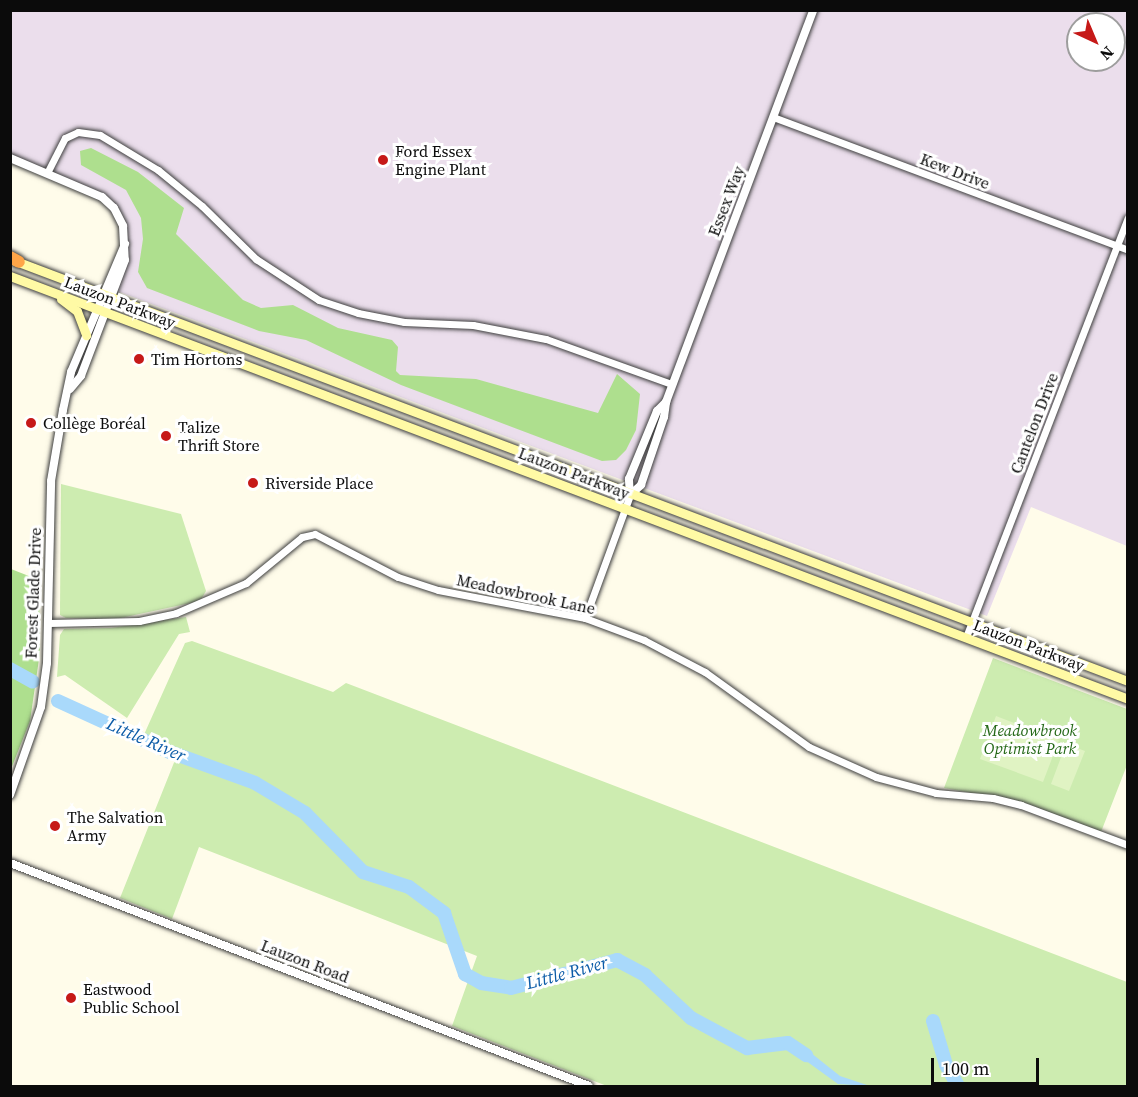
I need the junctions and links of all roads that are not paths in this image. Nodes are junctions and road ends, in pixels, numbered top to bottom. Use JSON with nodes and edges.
{"nodes":[{"id":1,"x":813,"y":10,"type":"edge"},
{"id":2,"x":773,"y":117,"type":"junction"},
{"id":3,"x":10,"y":158,"type":"edge"},
{"id":4,"x":47,"y":172,"type":"junction"},
{"id":5,"x":1128,"y":218,"type":"edge"},
{"id":6,"x":1117,"y":246,"type":"junction"},
{"id":7,"x":1128,"y":250,"type":"edge"},
{"id":8,"x":13,"y":259,"type":"edge"},
{"id":9,"x":10,"y":276,"type":"edge"},
{"id":10,"x":52,"y":292,"type":"junction"},
{"id":11,"x":106,"y":296,"type":"junction"},
{"id":12,"x":100,"y":311,"type":"junction"},
{"id":13,"x":86,"y":335,"type":"junction"},
{"id":14,"x":672,"y":384,"type":"junction"},
{"id":15,"x":70,"y":389,"type":"junction"},
{"id":16,"x":666,"y":402,"type":"junction"},
{"id":17,"x":630,"y":495,"type":"junction"},
{"id":18,"x":623,"y":507,"type":"junction"},
{"id":19,"x":585,"y":618,"type":"junction"},
{"id":20,"x":972,"y":622,"type":"junction"},
{"id":21,"x":49,"y":623,"type":"junction"},
{"id":22,"x":966,"y":638,"type":"junction"},
{"id":23,"x":1128,"y":681,"type":"edge"},
{"id":24,"x":1128,"y":699,"type":"edge"},
{"id":25,"x":10,"y":795,"type":"edge"},
{"id":26,"x":1128,"y":845,"type":"edge"},
{"id":27,"x":10,"y":863,"type":"edge"},
{"id":28,"x":589,"y":1086,"type":"edge"}],
"edges":[{"from":1,"to":2,"type":"street","name":"Essex Way"},
{"from":2,"to":6,"type":"street","name":"Kew Drive"},
{"from":2,"to":14,"type":"street","name":"Essex Way"},
{"from":3,"to":4,"type":"street"},
{"from":4,"to":11,"type":"street"},
{"from":4,"to":14,"type":"street"},
{"from":5,"to":6,"type":"street","name":"Cantelon Drive"},
{"from":6,"to":7,"type":"street","name":"Kew Drive"},
{"from":6,"to":20,"type":"street","name":"Cantelon Drive"},
{"from":8,"to":11,"type":"main road","name":"Lauzon Parkway"},
{"from":9,"to":10,"type":"main road","name":"Lauzon Parkway"},
{"from":10,"to":12,"type":"main road","name":"Lauzon Parkway"},
{"from":10,"to":13,"type":"main road"},
{"from":11,"to":12,"type":"street"},
{"from":11,"to":17,"type":"main road","name":"Lauzon Parkway"},
{"from":12,"to":13,"type":"street","name":"Forest Glade Drive"},
{"from":12,"to":15,"type":"street","name":"Forest Glade Drive"},
{"from":12,"to":18,"type":"main road","name":"Lauzon Parkway"},
{"from":13,"to":15,"type":"street","name":"Forest Glade Drive"},
{"from":14,"to":16,"type":"street","name":"Essex Way"},
{"from":15,"to":21,"type":"street","name":"Forest Glade Drive"},
{"from":16,"to":17,"type":"street","name":"Essex Way"},
{"from":16,"to":17,"type":"street","name":"Essex Way"},
{"from":17,"to":18,"type":"street","name":"Essex Way"},
{"from":17,"to":20,"type":"main road","name":"Lauzon Parkway"},
{"from":18,"to":19,"type":"street","name":"Essex Way"},
{"from":18,"to":22,"type":"main road","name":"Lauzon Parkway"},
{"from":19,"to":21,"type":"street","name":"Meadowbrook Lane"},
{"from":19,"to":26,"type":"street","name":"Meadowbrook Lane"},
{"from":20,"to":22,"type":"street","name":"Cantelon Drive"},
{"from":20,"to":23,"type":"main road","name":"Lauzon Parkway"},
{"from":21,"to":25,"type":"street","name":"Forest Glade Drive"},
{"from":22,"to":24,"type":"main road","name":"Lauzon Parkway"},
{"from":27,"to":28,"type":"street","name":"Lauzon Road"}]}
